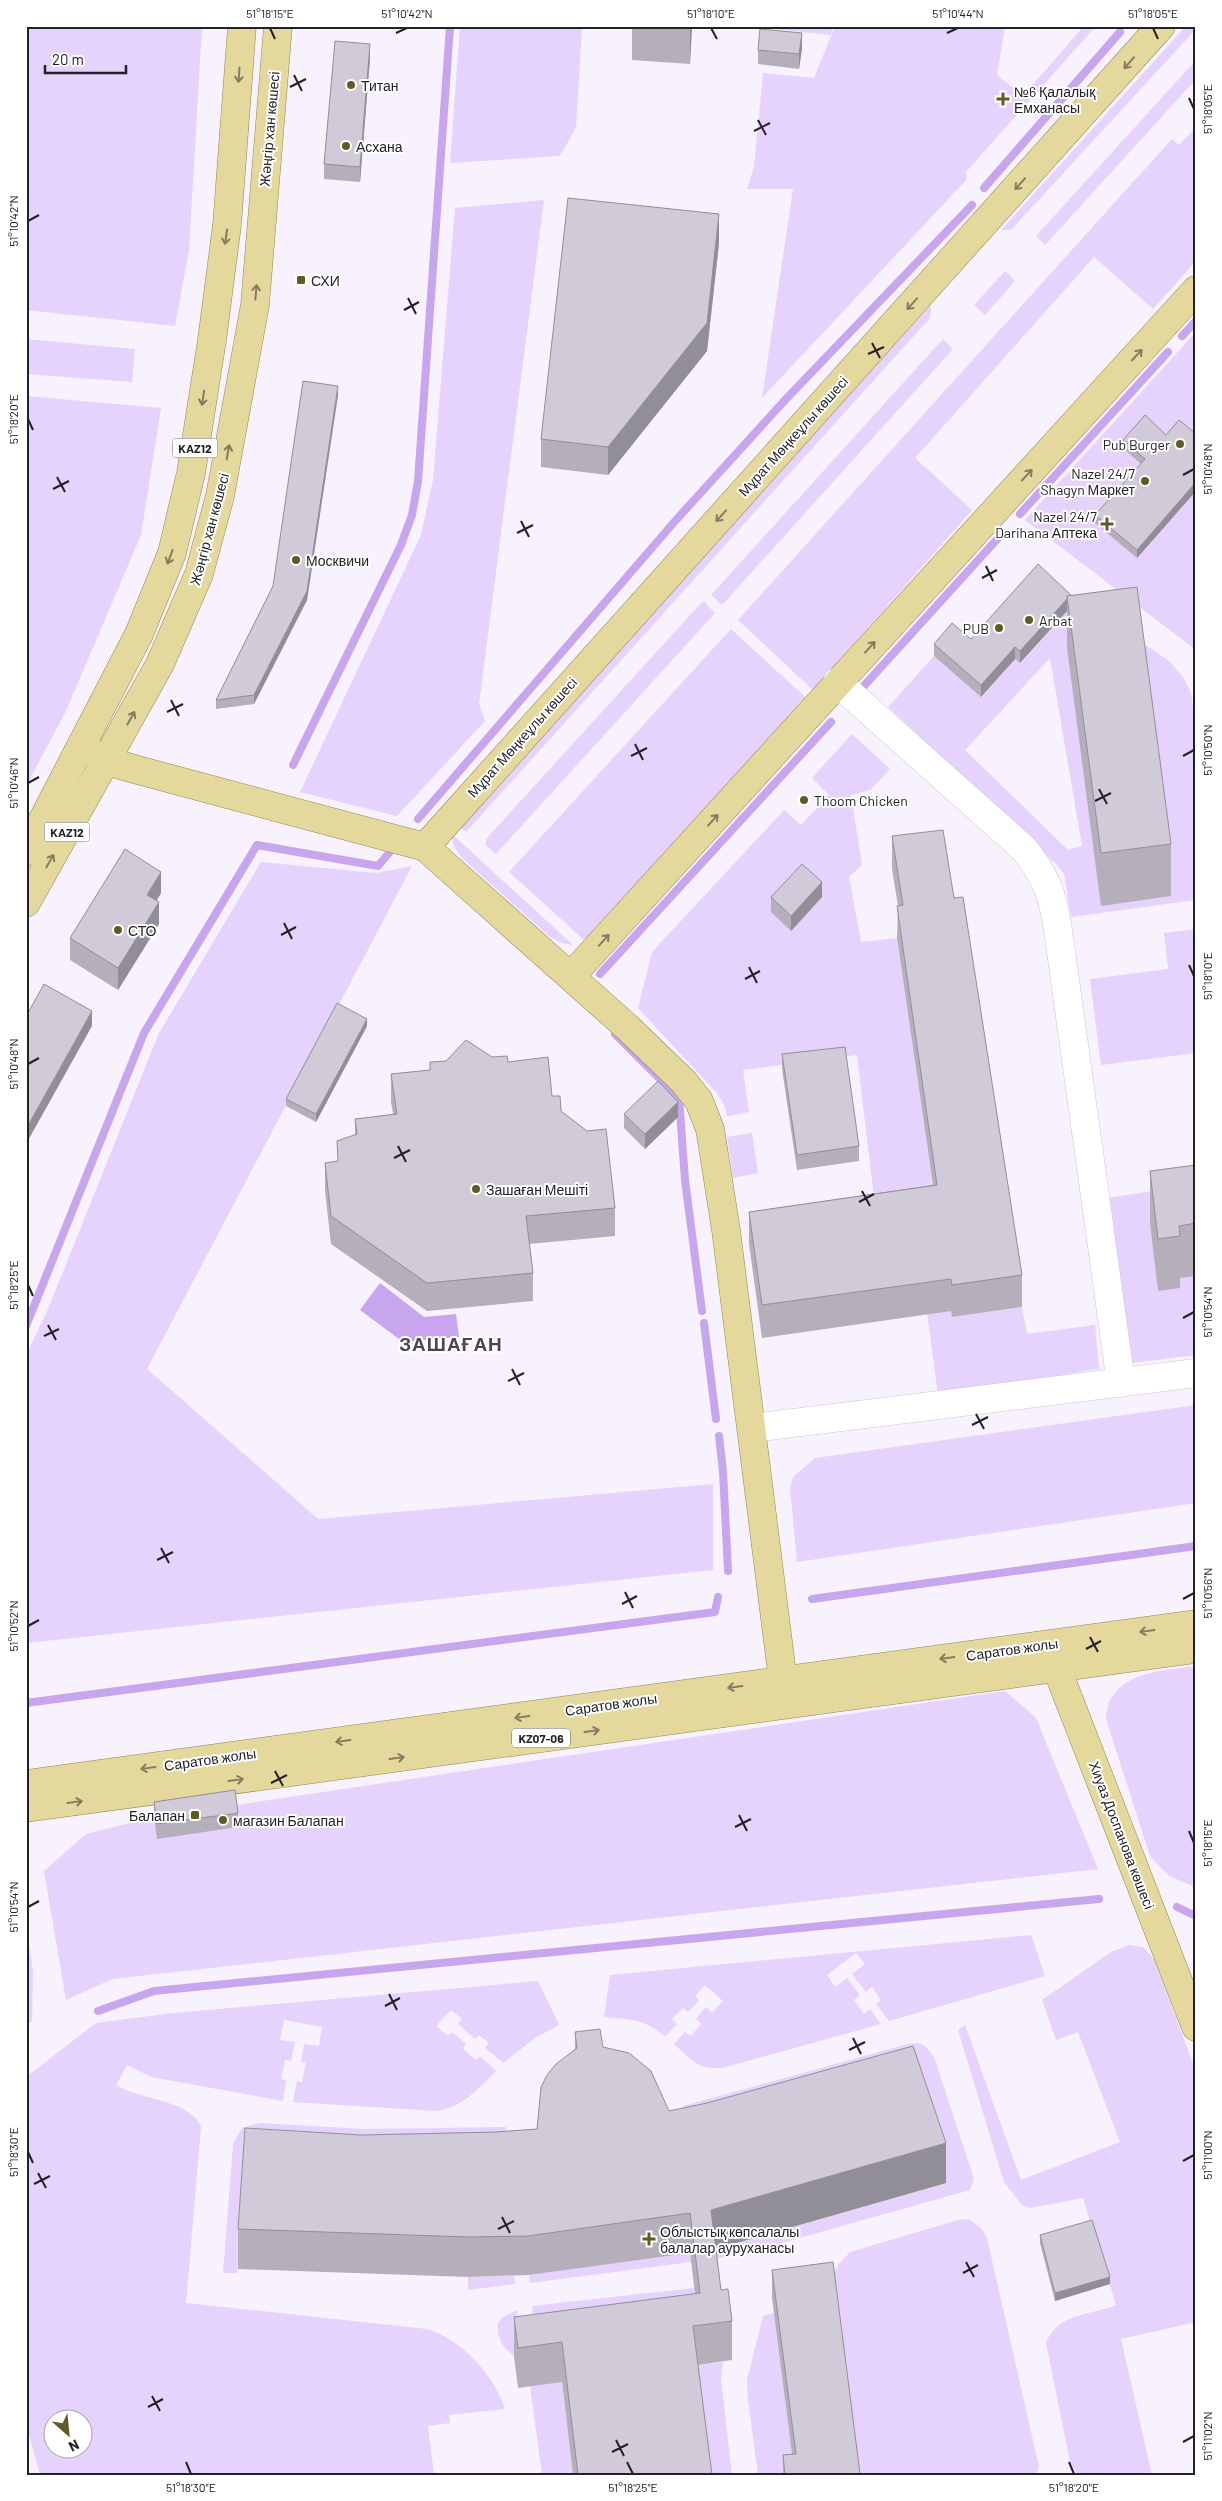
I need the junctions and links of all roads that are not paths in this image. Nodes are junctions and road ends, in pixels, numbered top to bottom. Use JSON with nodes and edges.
{"nodes":[{"id":1,"x":242,"y":26,"type":"edge"},
{"id":2,"x":278,"y":26,"type":"edge"},
{"id":3,"x":1161,"y":26,"type":"edge"},
{"id":4,"x":1196,"y":290,"type":"edge"},
{"id":5,"x":837,"y":682,"type":"junction"},
{"id":6,"x":82,"y":747,"type":"junction"},
{"id":7,"x":107,"y":761,"type":"junction"},
{"id":8,"x":425,"y":846,"type":"junction"},
{"id":9,"x":26,"y":852,"type":"edge"},
{"id":10,"x":26,"y":903,"type":"edge"},
{"id":11,"x":571,"y":976,"type":"junction"},
{"id":12,"x":1196,"y":1373,"type":"edge"},
{"id":13,"x":1121,"y":1383,"type":"junction"},
{"id":14,"x":752,"y":1428,"type":"junction"},
{"id":15,"x":1196,"y":1624,"type":"edge"},
{"id":16,"x":1196,"y":1649,"type":"edge"},
{"id":17,"x":1052,"y":1656,"type":"junction"},
{"id":18,"x":783,"y":1681,"type":"junction"},
{"id":19,"x":26,"y":1784,"type":"edge"},
{"id":20,"x":26,"y":1808,"type":"edge"},
{"id":21,"x":1196,"y":2027,"type":"edge"}],
"edges":[{"from":1,"to":6,"type":"main road","number":"KAZ12","one_way":true},
{"from":7,"to":2,"type":"main road","name":"Жәңгір хан көшесі","number":"KAZ12","one_way":true},
{"from":3,"to":8,"type":"main road","name":"Мұрат Мөңкеұлы көшесі","one_way":true},
{"from":5,"to":4,"type":"main road","one_way":true},
{"from":11,"to":5,"type":"main road","one_way":true},
{"from":5,"to":13,"type":"street"},
{"from":6,"to":7,"type":"main road"},
{"from":6,"to":9,"type":"main road","number":"KAZ12"},
{"from":7,"to":8,"type":"main road"},
{"from":10,"to":7,"type":"main road","name":"Жәңгір хан көшесі","number":"KAZ12","one_way":true},
{"from":8,"to":11,"type":"main road"},
{"from":11,"to":14,"type":"main road"},
{"from":12,"to":13,"type":"street"},
{"from":13,"to":14,"type":"street"},
{"from":14,"to":18,"type":"main road"},
{"from":15,"to":17,"type":"main road","name":"Саратов жолы","number":"KZ07-06","one_way":true},
{"from":16,"to":17,"type":"main road","name":"Саратов жолы","number":"KZ07-06"},
{"from":17,"to":18,"type":"main road","name":"Саратов жолы","number":"KZ07-06","one_way":true},
{"from":20,"to":17,"type":"main road","name":"Саратов жолы","number":"KZ07-06","one_way":true},
{"from":17,"to":21,"type":"main road","name":"Хиуаз Доспанова көшесі"},
{"from":18,"to":19,"type":"main road","name":"Саратов жолы","number":"KZ07-06","one_way":true}]}
